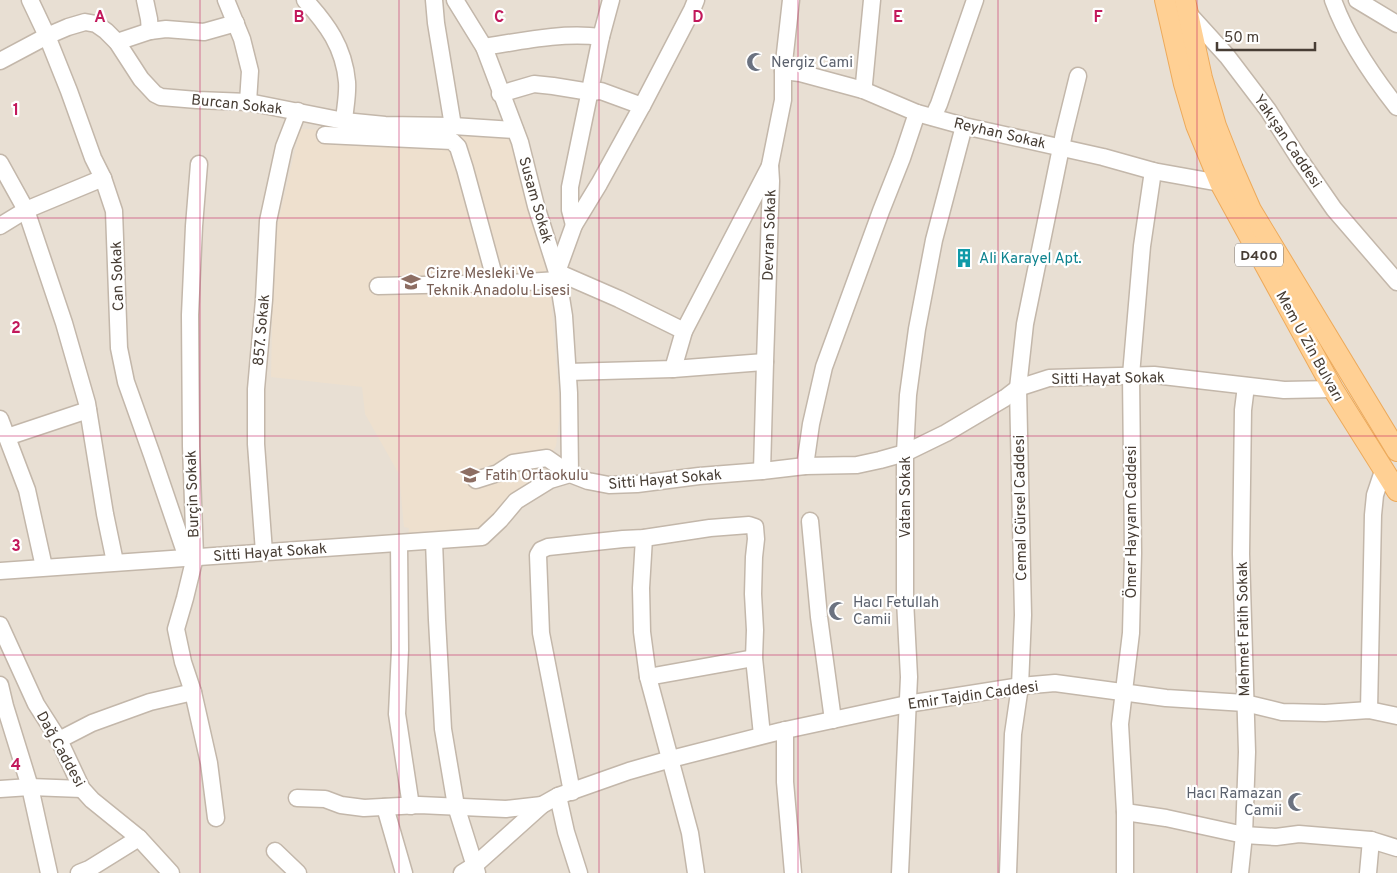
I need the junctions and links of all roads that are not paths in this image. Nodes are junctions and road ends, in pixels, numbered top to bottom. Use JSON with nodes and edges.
{"nodes":[{"id":1,"x":30,"y":0,"type":"edge"},
{"id":2,"x":145,"y":0,"type":"edge"},
{"id":3,"x":226,"y":0,"type":"edge"},
{"id":4,"x":305,"y":0,"type":"edge"},
{"id":5,"x":434,"y":0,"type":"edge"},
{"id":6,"x":455,"y":0,"type":"edge"},
{"id":7,"x":611,"y":0,"type":"edge"},
{"id":8,"x":696,"y":0,"type":"edge"},
{"id":9,"x":791,"y":0,"type":"edge"},
{"id":10,"x":872,"y":0,"type":"edge"},
{"id":11,"x":975,"y":0,"type":"edge"},
{"id":12,"x":1165,"y":0,"type":"edge"},
{"id":13,"x":1333,"y":0,"type":"edge"},
{"id":14,"x":1357,"y":0,"type":"edge"},
{"id":15,"x":1184,"y":5,"type":"edge"},
{"id":16,"x":236,"y":23,"type":"junction"},
{"id":17,"x":1397,"y":24,"type":"edge"},
{"id":18,"x":150,"y":31,"type":"junction"},
{"id":19,"x":47,"y":36,"type":"junction"},
{"id":20,"x":601,"y":37,"type":"junction"},
{"id":21,"x":117,"y":42,"type":"junction"},
{"id":22,"x":484,"y":47,"type":"junction"},
{"id":23,"x":0,"y":61,"type":"edge"},
{"id":24,"x":783,"y":71,"type":"junction"},
{"id":25,"x":1078,"y":76,"type":"dead end"},
{"id":26,"x":862,"y":90,"type":"junction"},
{"id":27,"x":590,"y":92,"type":"junction"},
{"id":28,"x":500,"y":94,"type":"junction"},
{"id":29,"x":248,"y":102,"type":"junction"},
{"id":30,"x":642,"y":106,"type":"junction"},
{"id":31,"x":1397,"y":107,"type":"edge"},
{"id":32,"x":298,"y":111,"type":"junction"},
{"id":33,"x":916,"y":113,"type":"junction"},
{"id":34,"x":933,"y":117,"type":"junction"},
{"id":35,"x":344,"y":121,"type":"junction"},
{"id":36,"x":453,"y":126,"type":"junction"},
{"id":37,"x":964,"y":126,"type":"junction"},
{"id":38,"x":515,"y":130,"type":"junction"},
{"id":39,"x":325,"y":135,"type":"dead end"},
{"id":40,"x":1061,"y":147,"type":"junction"},
{"id":41,"x":0,"y":163,"type":"edge"},
{"id":42,"x":199,"y":164,"type":"dead end"},
{"id":43,"x":770,"y":165,"type":"junction"},
{"id":44,"x":1153,"y":172,"type":"junction"},
{"id":45,"x":103,"y":178,"type":"junction"},
{"id":46,"x":1220,"y":183,"type":"junction"},
{"id":47,"x":26,"y":210,"type":"junction"},
{"id":48,"x":574,"y":225,"type":"junction"},
{"id":49,"x":0,"y":226,"type":"edge"},
{"id":50,"x":558,"y":276,"type":"junction"},
{"id":51,"x":1397,"y":282,"type":"edge"},
{"id":52,"x":504,"y":283,"type":"junction"},
{"id":53,"x":378,"y":286,"type":"dead end"},
{"id":54,"x":684,"y":331,"type":"junction"},
{"id":55,"x":765,"y":362,"type":"junction"},
{"id":56,"x":673,"y":369,"type":"junction"},
{"id":57,"x":568,"y":372,"type":"junction"},
{"id":58,"x":1131,"y":375,"type":"junction"},
{"id":59,"x":1246,"y":386,"type":"junction"},
{"id":60,"x":1018,"y":388,"type":"junction"},
{"id":61,"x":1332,"y":389,"type":"junction"},
{"id":62,"x":88,"y":410,"type":"junction"},
{"id":63,"x":0,"y":420,"type":"edge"},
{"id":64,"x":7,"y":437,"type":"junction"},
{"id":65,"x":905,"y":452,"type":"junction"},
{"id":66,"x":1397,"y":452,"type":"edge"},
{"id":67,"x":805,"y":466,"type":"junction"},
{"id":68,"x":1384,"y":468,"type":"junction"},
{"id":69,"x":762,"y":471,"type":"junction"},
{"id":70,"x":570,"y":474,"type":"junction"},
{"id":71,"x":476,"y":480,"type":"dead end"},
{"id":72,"x":1397,"y":491,"type":"edge"},
{"id":73,"x":810,"y":521,"type":"dead end"},
{"id":74,"x":644,"y":538,"type":"junction"},
{"id":75,"x":434,"y":541,"type":"junction"},
{"id":76,"x":399,"y":543,"type":"junction"},
{"id":77,"x":264,"y":552,"type":"junction"},
{"id":78,"x":191,"y":557,"type":"junction"},
{"id":79,"x":115,"y":562,"type":"junction"},
{"id":80,"x":44,"y":567,"type":"junction"},
{"id":81,"x":0,"y":571,"type":"edge"},
{"id":82,"x":0,"y":625,"type":"edge"},
{"id":83,"x":754,"y":658,"type":"junction"},
{"id":84,"x":648,"y":677,"type":"junction"},
{"id":85,"x":0,"y":686,"type":"edge"},
{"id":86,"x":1020,"y":686,"type":"junction"},
{"id":87,"x":193,"y":692,"type":"junction"},
{"id":88,"x":1124,"y":692,"type":"junction"},
{"id":89,"x":1244,"y":703,"type":"junction"},
{"id":90,"x":907,"y":704,"type":"junction"},
{"id":91,"x":1369,"y":710,"type":"junction"},
{"id":92,"x":1397,"y":716,"type":"edge"},
{"id":93,"x":833,"y":720,"type":"junction"},
{"id":94,"x":786,"y":730,"type":"junction"},
{"id":95,"x":762,"y":735,"type":"junction"},
{"id":96,"x":59,"y":740,"type":"junction"},
{"id":97,"x":671,"y":759,"type":"junction"},
{"id":98,"x":30,"y":787,"type":"junction"},
{"id":99,"x":0,"y":789,"type":"edge"},
{"id":100,"x":82,"y":789,"type":"junction"},
{"id":101,"x":565,"y":794,"type":"junction"},
{"id":102,"x":297,"y":798,"type":"dead end"},
{"id":103,"x":542,"y":805,"type":"junction"},
{"id":104,"x":411,"y":806,"type":"junction"},
{"id":105,"x":456,"y":806,"type":"junction"},
{"id":106,"x":385,"y":807,"type":"junction"},
{"id":107,"x":1124,"y":812,"type":"junction"},
{"id":108,"x":216,"y":818,"type":"dead end"},
{"id":109,"x":1244,"y":835,"type":"junction"},
{"id":110,"x":139,"y":838,"type":"junction"},
{"id":111,"x":1370,"y":840,"type":"junction"},
{"id":112,"x":1397,"y":848,"type":"edge"},
{"id":113,"x":275,"y":851,"type":"dead end"},
{"id":114,"x":471,"y":870,"type":"edge"},
{"id":115,"x":49,"y":873,"type":"edge"},
{"id":116,"x":79,"y":873,"type":"edge"},
{"id":117,"x":171,"y":873,"type":"edge"},
{"id":118,"x":298,"y":873,"type":"edge"},
{"id":119,"x":404,"y":873,"type":"edge"},
{"id":120,"x":579,"y":873,"type":"edge"},
{"id":121,"x":696,"y":873,"type":"edge"},
{"id":122,"x":793,"y":873,"type":"edge"},
{"id":123,"x":900,"y":873,"type":"edge"},
{"id":124,"x":1008,"y":873,"type":"edge"},
{"id":125,"x":1125,"y":873,"type":"edge"},
{"id":126,"x":1240,"y":873,"type":"edge"},
{"id":127,"x":1368,"y":873,"type":"edge"}],
"edges":[{"from":1,"to":19,"type":"street","name":"Can Sokak"},
{"from":2,"to":18,"type":"street"},
{"from":3,"to":16,"type":"street"},
{"from":4,"to":35,"type":"street"},
{"from":5,"to":36,"type":"street"},
{"from":6,"to":22,"type":"street","name":"Susam Sokak"},
{"from":7,"to":20,"type":"street"},
{"from":8,"to":30,"type":"street"},
{"from":9,"to":24,"type":"street","name":"Devran Sokak"},
{"from":10,"to":26,"type":"street"},
{"from":11,"to":34,"type":"street"},
{"from":12,"to":46,"type":"main road","name":"Mem U Zin Bulvarı","number":"D400"},
{"from":13,"to":31,"type":"street"},
{"from":14,"to":17,"type":"street"},
{"from":15,"to":51,"type":"street","name":"Yakışan Caddesi"},
{"from":15,"to":66,"type":"main road","name":"Mem U Zin Bulvarı","number":"D400"},
{"from":16,"to":18,"type":"street"},
{"from":16,"to":29,"type":"street"},
{"from":18,"to":21,"type":"street"},
{"from":19,"to":21,"type":"street","name":"Burcan Sokak"},
{"from":19,"to":23,"type":"street","name":"Burcan Sokak"},
{"from":19,"to":45,"type":"street","name":"Can Sokak"},
{"from":20,"to":22,"type":"street"},
{"from":20,"to":27,"type":"street"},
{"from":21,"to":29,"type":"street","name":"Burcan Sokak"},
{"from":22,"to":28,"type":"street","name":"Susam Sokak"},
{"from":24,"to":26,"type":"street","name":"Reyhan Sokak"},
{"from":24,"to":43,"type":"street","name":"Devran Sokak"},
{"from":25,"to":40,"type":"street","name":"Cemal Gürsel Caddesi"},
{"from":26,"to":33,"type":"street","name":"Reyhan Sokak"},
{"from":27,"to":28,"type":"street"},
{"from":27,"to":30,"type":"street"},
{"from":27,"to":48,"type":"street"},
{"from":28,"to":38,"type":"street","name":"Susam Sokak"},
{"from":29,"to":32,"type":"street","name":"Burcan Sokak"},
{"from":30,"to":48,"type":"street"},
{"from":32,"to":35,"type":"street","name":"Burcan Sokak"},
{"from":32,"to":77,"type":"street","name":"857. Sokak"},
{"from":33,"to":34,"type":"street","name":"Reyhan Sokak"},
{"from":33,"to":67,"type":"street"},
{"from":34,"to":37,"type":"street","name":"Reyhan Sokak"},
{"from":35,"to":36,"type":"street","name":"Burcan Sokak"},
{"from":36,"to":38,"type":"street","name":"Burcan Sokak"},
{"from":37,"to":40,"type":"street","name":"Reyhan Sokak"},
{"from":37,"to":65,"type":"street","name":"Vatan Sokak"},
{"from":38,"to":50,"type":"street","name":"Susam Sokak"},
{"from":39,"to":52,"type":"street"},
{"from":40,"to":44,"type":"street","name":"Reyhan Sokak"},
{"from":40,"to":60,"type":"street","name":"Cemal Gürsel Caddesi"},
{"from":41,"to":47,"type":"street"},
{"from":42,"to":78,"type":"street","name":"Burçin Sokak"},
{"from":43,"to":54,"type":"street"},
{"from":43,"to":55,"type":"street","name":"Devran Sokak"},
{"from":44,"to":46,"type":"street","name":"Reyhan Sokak"},
{"from":44,"to":58,"type":"street","name":"Ömer Hayyam Caddesi"},
{"from":45,"to":47,"type":"street"},
{"from":45,"to":78,"type":"street","name":"Can Sokak"},
{"from":46,"to":61,"type":"main road","name":"Mem U Zin Bulvarı","number":"D400"},
{"from":47,"to":49,"type":"street"},
{"from":47,"to":62,"type":"street"},
{"from":48,"to":50,"type":"street"},
{"from":50,"to":52,"type":"street"},
{"from":50,"to":54,"type":"street"},
{"from":50,"to":57,"type":"street","name":"Susam Sokak"},
{"from":52,"to":53,"type":"street"},
{"from":54,"to":56,"type":"street"},
{"from":55,"to":56,"type":"street"},
{"from":55,"to":69,"type":"street","name":"Devran Sokak"},
{"from":56,"to":57,"type":"street"},
{"from":57,"to":70,"type":"street","name":"Susam Sokak"},
{"from":58,"to":59,"type":"street","name":"Sitti Hayat Sokak"},
{"from":58,"to":60,"type":"street","name":"Sitti Hayat Sokak"},
{"from":58,"to":88,"type":"street","name":"Ömer Hayyam Caddesi"},
{"from":59,"to":61,"type":"street","name":"Sitti Hayat Sokak"},
{"from":59,"to":89,"type":"street","name":"Mehmet Fatih Sokak"},
{"from":60,"to":65,"type":"street","name":"Sitti Hayat Sokak"},
{"from":60,"to":86,"type":"street","name":"Cemal Gürsel Caddesi"},
{"from":61,"to":68,"type":"main road","name":"Mem U Zin Bulvarı","number":"D400"},
{"from":62,"to":64,"type":"street"},
{"from":62,"to":79,"type":"street"},
{"from":63,"to":64,"type":"street"},
{"from":64,"to":80,"type":"street"},
{"from":65,"to":67,"type":"street","name":"Sitti Hayat Sokak"},
{"from":65,"to":90,"type":"street","name":"Vatan Sokak"},
{"from":67,"to":69,"type":"street","name":"Sitti Hayat Sokak"},
{"from":68,"to":72,"type":"main road","name":"Mem U Zin Bulvarı","number":"D400"},
{"from":68,"to":91,"type":"street"},
{"from":69,"to":70,"type":"street","name":"Sitti Hayat Sokak"},
{"from":70,"to":71,"type":"street"},
{"from":70,"to":75,"type":"street","name":"Sitti Hayat Sokak"},
{"from":73,"to":93,"type":"street"},
{"from":74,"to":83,"type":"street"},
{"from":74,"to":84,"type":"street"},
{"from":74,"to":101,"type":"street"},
{"from":75,"to":76,"type":"street","name":"Sitti Hayat Sokak"},
{"from":75,"to":105,"type":"street"},
{"from":76,"to":77,"type":"street","name":"Sitti Hayat Sokak"},
{"from":76,"to":104,"type":"street"},
{"from":77,"to":78,"type":"street","name":"Sitti Hayat Sokak"},
{"from":78,"to":79,"type":"street","name":"Sitti Hayat Sokak"},
{"from":78,"to":87,"type":"street","name":"Burçin Sokak"},
{"from":79,"to":80,"type":"street","name":"Sitti Hayat Sokak"},
{"from":80,"to":81,"type":"street","name":"Sitti Hayat Sokak"},
{"from":82,"to":96,"type":"street","name":"Dağ Caddesi"},
{"from":83,"to":84,"type":"street"},
{"from":83,"to":95,"type":"street"},
{"from":84,"to":97,"type":"street"},
{"from":85,"to":98,"type":"street"},
{"from":86,"to":88,"type":"street","name":"Emir Tajdin Caddesi"},
{"from":86,"to":90,"type":"street","name":"Emir Tajdin Caddesi"},
{"from":86,"to":124,"type":"street","name":"Cemal Gürsel Caddesi"},
{"from":87,"to":96,"type":"street"},
{"from":87,"to":108,"type":"street","name":"Burçin Sokak"},
{"from":88,"to":89,"type":"street","name":"Emir Tajdin Caddesi"},
{"from":88,"to":107,"type":"street","name":"Ömer Hayyam Caddesi"},
{"from":89,"to":91,"type":"street","name":"Emir Tajdin Caddesi"},
{"from":89,"to":109,"type":"street","name":"Mehmet Fatih Sokak"},
{"from":90,"to":93,"type":"street","name":"Emir Tajdin Caddesi"},
{"from":90,"to":123,"type":"street","name":"Vatan Sokak"},
{"from":91,"to":92,"type":"street","name":"Emir Tajdin Caddesi"},
{"from":93,"to":94,"type":"street","name":"Emir Tajdin Caddesi"},
{"from":94,"to":95,"type":"street","name":"Emir Tajdin Caddesi"},
{"from":94,"to":122,"type":"street"},
{"from":95,"to":97,"type":"street","name":"Emir Tajdin Caddesi"},
{"from":96,"to":100,"type":"street","name":"Dağ Caddesi"},
{"from":97,"to":101,"type":"street","name":"Emir Tajdin Caddesi"},
{"from":97,"to":121,"type":"street"},
{"from":98,"to":99,"type":"street"},
{"from":98,"to":100,"type":"street"},
{"from":98,"to":115,"type":"street"},
{"from":100,"to":110,"type":"street","name":"Dağ Caddesi"},
{"from":101,"to":103,"type":"street","name":"Emir Tajdin Caddesi"},
{"from":101,"to":120,"type":"street"},
{"from":102,"to":106,"type":"street"},
{"from":103,"to":105,"type":"street"},
{"from":103,"to":114,"type":"street"},
{"from":104,"to":105,"type":"street"},
{"from":104,"to":106,"type":"street"},
{"from":105,"to":114,"type":"street"},
{"from":106,"to":119,"type":"street"},
{"from":107,"to":109,"type":"street"},
{"from":107,"to":125,"type":"street","name":"Ömer Hayyam Caddesi"},
{"from":109,"to":111,"type":"street"},
{"from":109,"to":126,"type":"street","name":"Mehmet Fatih Sokak"},
{"from":110,"to":116,"type":"street"},
{"from":110,"to":117,"type":"street","name":"Dağ Caddesi"},
{"from":111,"to":112,"type":"street"},
{"from":111,"to":127,"type":"street"},
{"from":113,"to":118,"type":"street"}]}
